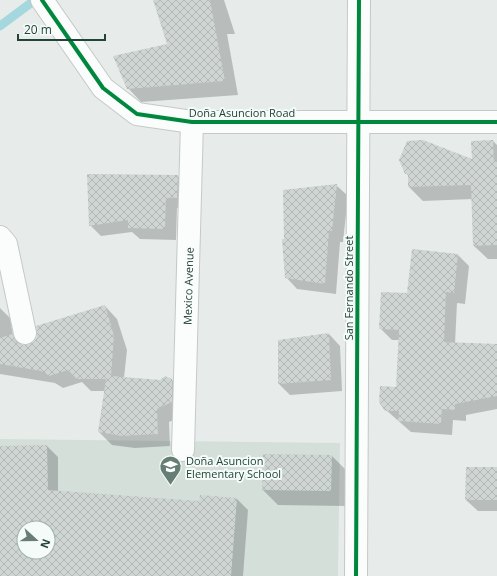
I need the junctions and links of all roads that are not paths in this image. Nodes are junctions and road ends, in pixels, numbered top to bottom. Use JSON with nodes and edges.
{"nodes":[{"id":1,"x":42,"y":0,"type":"edge"},
{"id":2,"x":359,"y":0,"type":"edge"},
{"id":3,"x":358,"y":121,"type":"junction"},
{"id":4,"x":192,"y":122,"type":"junction"},
{"id":5,"x":497,"y":122,"type":"edge"},
{"id":6,"x":0,"y":237,"type":"edge"},
{"id":7,"x":25,"y":333,"type":"dead end"},
{"id":8,"x":184,"y":450,"type":"dead end"},
{"id":9,"x":356,"y":576,"type":"edge"}],
"edges":[{"from":1,"to":4,"type":"street","name":"Doña Asuncion Road"},
{"from":2,"to":3,"type":"street","name":"San Fernando Street"},
{"from":3,"to":4,"type":"street","name":"Doña Asuncion Road"},
{"from":3,"to":5,"type":"street","name":"Doña Asuncion Road"},
{"from":3,"to":9,"type":"street","name":"San Fernando Street"},
{"from":4,"to":8,"type":"street","name":"Mexico Avenue"},
{"from":6,"to":7,"type":"street"}]}
